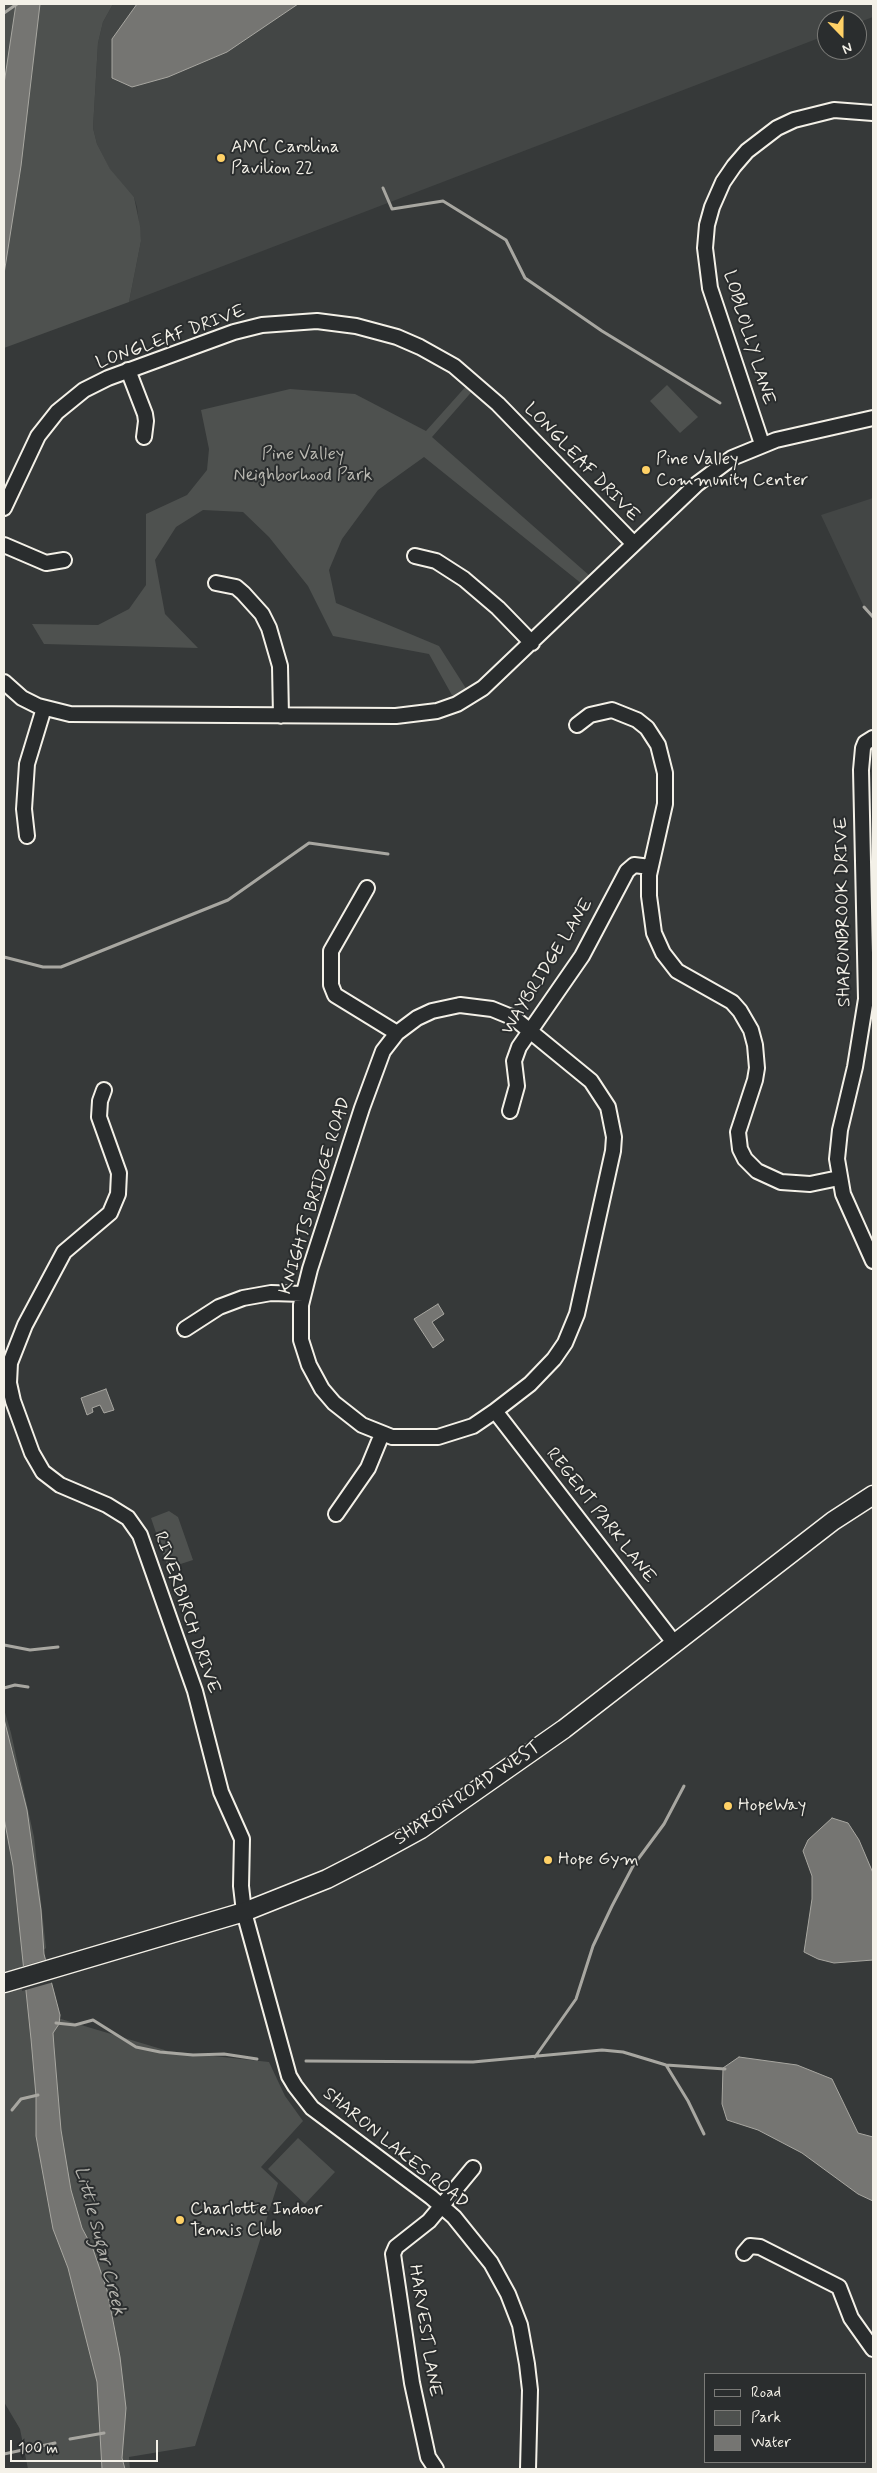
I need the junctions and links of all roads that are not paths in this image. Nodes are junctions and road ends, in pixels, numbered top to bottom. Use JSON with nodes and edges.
{"nodes":[{"id":1,"x":873,"y":113,"type":"edge"},
{"id":2,"x":128,"y":370,"type":"junction"},
{"id":3,"x":873,"y":418,"type":"edge"},
{"id":4,"x":144,"y":437,"type":"dead end"},
{"id":5,"x":762,"y":444,"type":"junction"},
{"id":6,"x":4,"y":508,"type":"edge"},
{"id":7,"x":634,"y":544,"type":"junction"},
{"id":8,"x":4,"y":545,"type":"edge"},
{"id":9,"x":415,"y":556,"type":"dead end"},
{"id":10,"x":64,"y":560,"type":"dead end"},
{"id":11,"x":216,"y":583,"type":"dead end"},
{"id":12,"x":532,"y":643,"type":"junction"},
{"id":13,"x":4,"y":682,"type":"edge"},
{"id":14,"x":44,"y":708,"type":"junction"},
{"id":15,"x":281,"y":716,"type":"junction"},
{"id":16,"x":577,"y":725,"type":"dead end"},
{"id":17,"x":873,"y":738,"type":"edge"},
{"id":18,"x":27,"y":836,"type":"dead end"},
{"id":19,"x":650,"y":867,"type":"junction"},
{"id":20,"x":367,"y":888,"type":"dead end"},
{"id":21,"x":530,"y":1031,"type":"junction"},
{"id":22,"x":397,"y":1033,"type":"junction"},
{"id":23,"x":104,"y":1090,"type":"dead end"},
{"id":24,"x":510,"y":1111,"type":"dead end"},
{"id":25,"x":839,"y":1178,"type":"junction"},
{"id":26,"x":873,"y":1261,"type":"edge"},
{"id":27,"x":303,"y":1294,"type":"junction"},
{"id":28,"x":185,"y":1329,"type":"dead end"},
{"id":29,"x":495,"y":1412,"type":"junction"},
{"id":30,"x":382,"y":1434,"type":"junction"},
{"id":31,"x":873,"y":1495,"type":"edge"},
{"id":32,"x":336,"y":1514,"type":"dead end"},
{"id":33,"x":675,"y":1644,"type":"junction"},
{"id":34,"x":244,"y":1912,"type":"junction"},
{"id":35,"x":4,"y":1983,"type":"edge"},
{"id":36,"x":473,"y":2168,"type":"dead end"},
{"id":37,"x":441,"y":2206,"type":"junction"},
{"id":38,"x":744,"y":2253,"type":"dead end"},
{"id":39,"x":873,"y":2349,"type":"edge"},
{"id":40,"x":436,"y":2469,"type":"edge"},
{"id":41,"x":528,"y":2469,"type":"edge"}],
"edges":[{"from":1,"to":5,"type":"street","name":"LOBLOLLY LANE"},
{"from":2,"to":4,"type":"street"},
{"from":2,"to":6,"type":"street","name":"LONGLEAF DRIVE"},
{"from":2,"to":7,"type":"street","name":"LONGLEAF DRIVE"},
{"from":3,"to":5,"type":"street","name":"LONGLEAF DRIVE"},
{"from":5,"to":7,"type":"street","name":"LONGLEAF DRIVE"},
{"from":7,"to":12,"type":"street","name":"LONGLEAF DRIVE"},
{"from":8,"to":10,"type":"street"},
{"from":9,"to":12,"type":"street"},
{"from":11,"to":15,"type":"street"},
{"from":12,"to":15,"type":"street","name":"LONGLEAF DRIVE"},
{"from":13,"to":14,"type":"street","name":"LONGLEAF DRIVE"},
{"from":14,"to":15,"type":"street","name":"LONGLEAF DRIVE"},
{"from":14,"to":18,"type":"street"},
{"from":16,"to":19,"type":"street"},
{"from":17,"to":25,"type":"street","name":"SHARONBROOK DRIVE"},
{"from":19,"to":21,"type":"street","name":"WAYBRIDGE LANE"},
{"from":19,"to":25,"type":"street"},
{"from":20,"to":22,"type":"street"},
{"from":21,"to":22,"type":"street","name":"KNIGHTS BRIDGE ROAD"},
{"from":21,"to":24,"type":"street","name":"WAYBRIDGE LANE"},
{"from":21,"to":29,"type":"street","name":"KNIGHTS BRIDGE ROAD"},
{"from":22,"to":27,"type":"street","name":"KNIGHTS BRIDGE ROAD"},
{"from":23,"to":34,"type":"street","name":"RIVERBIRCH DRIVE"},
{"from":25,"to":26,"type":"street","name":"SHARONBROOK DRIVE"},
{"from":27,"to":28,"type":"street"},
{"from":27,"to":30,"type":"street","name":"KNIGHTS BRIDGE ROAD"},
{"from":29,"to":30,"type":"street","name":"KNIGHTS BRIDGE ROAD"},
{"from":29,"to":33,"type":"street","name":"REGENT PARK LANE"},
{"from":30,"to":32,"type":"street"},
{"from":31,"to":33,"type":"main road","name":"SHARON ROAD WEST"},
{"from":33,"to":34,"type":"main road","name":"SHARON ROAD WEST"},
{"from":34,"to":35,"type":"main road","name":"SHARON ROAD WEST"},
{"from":34,"to":37,"type":"street","name":"SHARON LAKES ROAD"},
{"from":36,"to":37,"type":"street","name":"HARVEST LANE"},
{"from":37,"to":40,"type":"street","name":"HARVEST LANE"},
{"from":37,"to":41,"type":"street","name":"SHARON LAKES ROAD"},
{"from":38,"to":39,"type":"street"}]}
